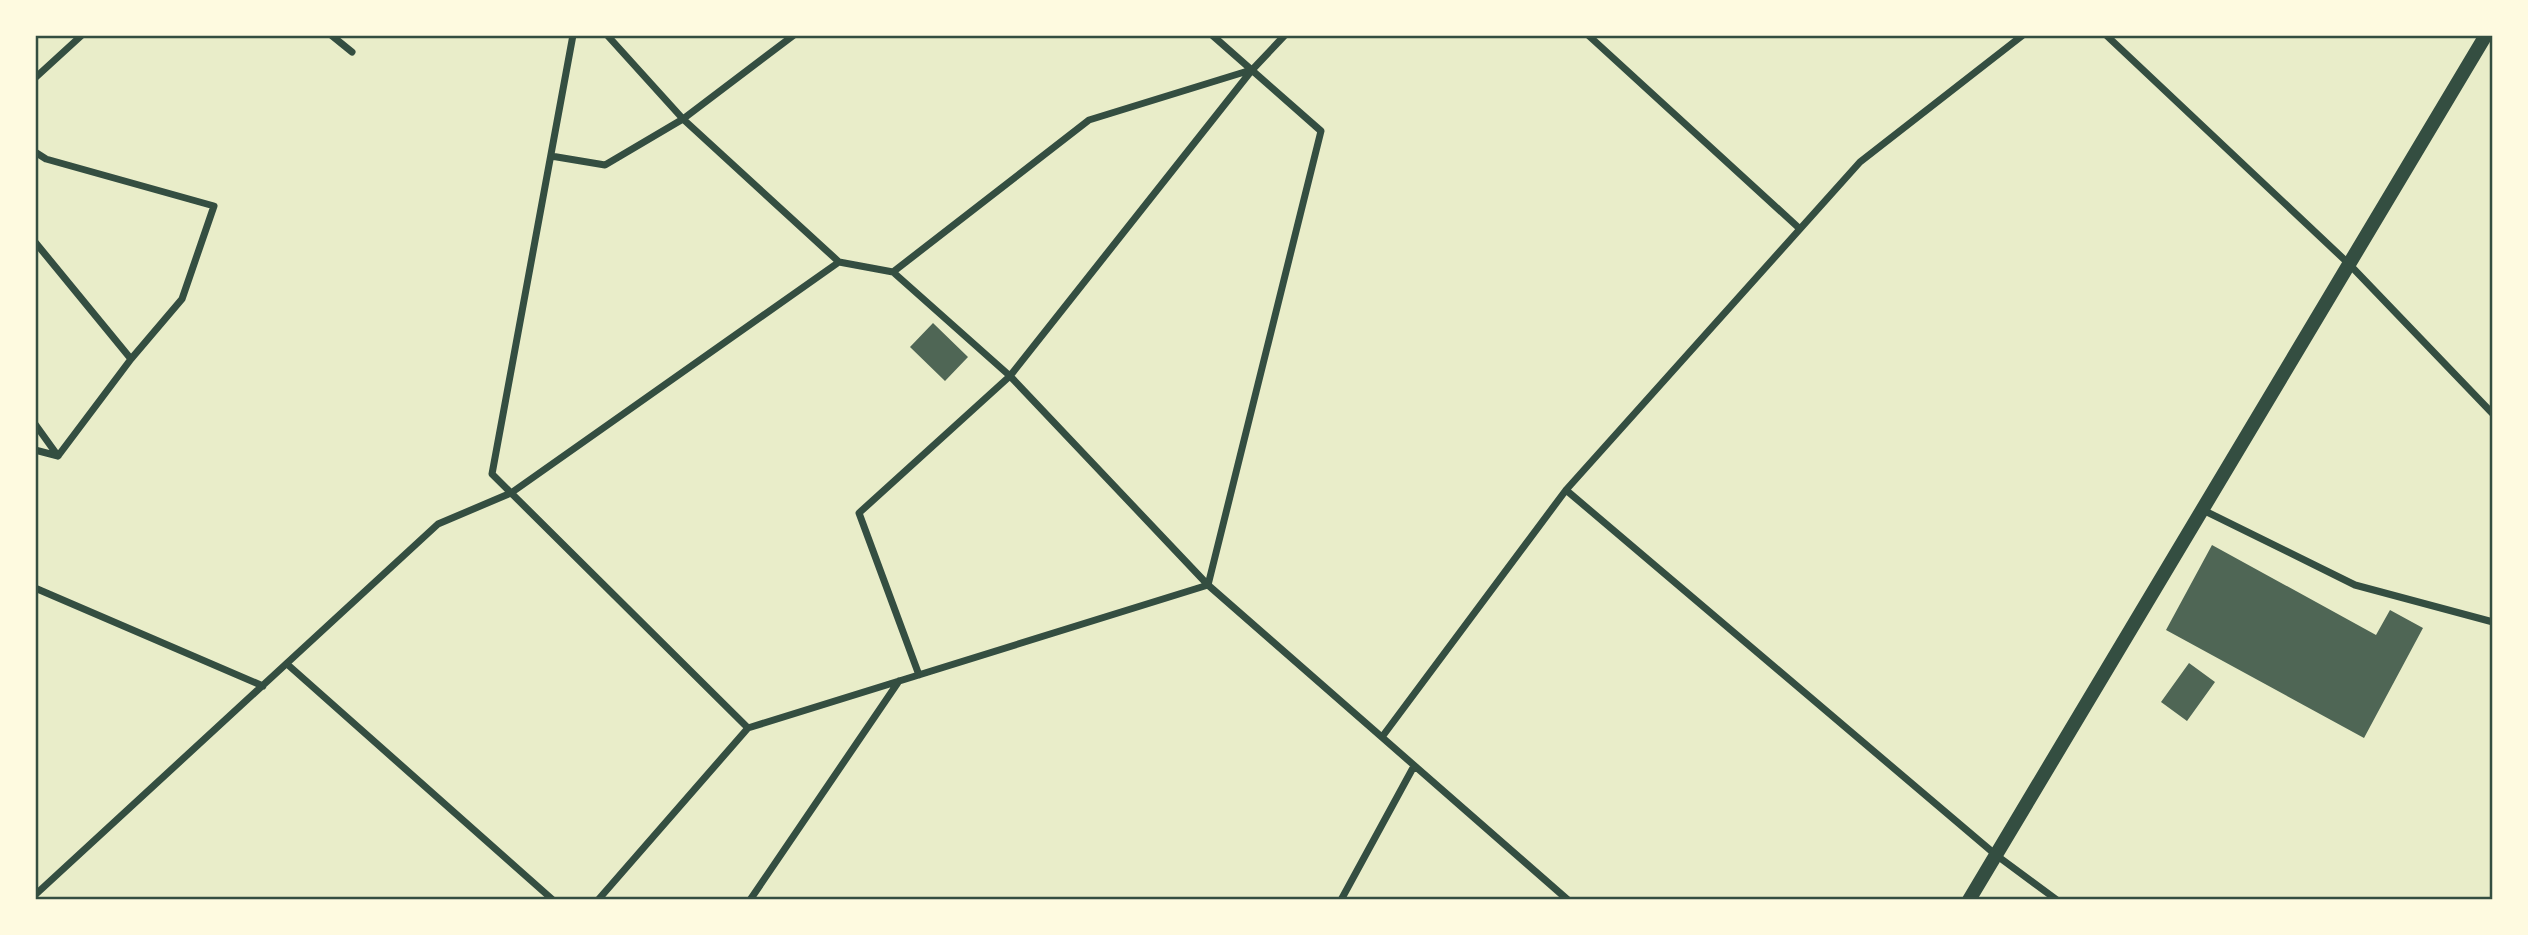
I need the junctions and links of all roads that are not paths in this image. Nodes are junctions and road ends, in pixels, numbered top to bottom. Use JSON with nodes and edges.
{"nodes":[{"id":1,"x":82,"y":35,"type":"edge"},
{"id":2,"x":331,"y":35,"type":"edge"},
{"id":3,"x":573,"y":35,"type":"edge"},
{"id":4,"x":607,"y":35,"type":"edge"},
{"id":5,"x":794,"y":35,"type":"edge"},
{"id":6,"x":1212,"y":35,"type":"edge"},
{"id":7,"x":1285,"y":35,"type":"edge"},
{"id":8,"x":1588,"y":35,"type":"edge"},
{"id":9,"x":2023,"y":35,"type":"edge"},
{"id":10,"x":2106,"y":35,"type":"edge"},
{"id":11,"x":2486,"y":35,"type":"edge"},
{"id":12,"x":352,"y":52,"type":"dead end"},
{"id":13,"x":1252,"y":70,"type":"junction"},
{"id":14,"x":35,"y":78,"type":"edge"},
{"id":15,"x":682,"y":119,"type":"junction"},
{"id":16,"x":35,"y":152,"type":"edge"},
{"id":17,"x":551,"y":156,"type":"junction"},
{"id":18,"x":1800,"y":229,"type":"junction"},
{"id":19,"x":35,"y":242,"type":"edge"},
{"id":20,"x":839,"y":262,"type":"junction"},
{"id":21,"x":2349,"y":264,"type":"junction"},
{"id":22,"x":893,"y":272,"type":"junction"},
{"id":23,"x":131,"y":359,"type":"junction"},
{"id":24,"x":1010,"y":376,"type":"junction"},
{"id":25,"x":2493,"y":414,"type":"edge"},
{"id":26,"x":35,"y":424,"type":"edge"},
{"id":27,"x":35,"y":450,"type":"edge"},
{"id":28,"x":58,"y":456,"type":"junction"},
{"id":29,"x":1566,"y":490,"type":"junction"},
{"id":30,"x":511,"y":493,"type":"junction"},
{"id":31,"x":2203,"y":509,"type":"junction"},
{"id":32,"x":1208,"y":584,"type":"junction"},
{"id":33,"x":35,"y":588,"type":"edge"},
{"id":34,"x":2493,"y":622,"type":"edge"},
{"id":35,"x":287,"y":664,"type":"junction"},
{"id":36,"x":919,"y":675,"type":"junction"},
{"id":37,"x":898,"y":681,"type":"junction"},
{"id":38,"x":263,"y":687,"type":"junction"},
{"id":39,"x":748,"y":728,"type":"junction"},
{"id":40,"x":1382,"y":737,"type":"junction"},
{"id":41,"x":1414,"y":765,"type":"junction"},
{"id":42,"x":1996,"y":855,"type":"junction"},
{"id":43,"x":35,"y":895,"type":"edge"},
{"id":44,"x":553,"y":900,"type":"edge"},
{"id":45,"x":598,"y":900,"type":"edge"},
{"id":46,"x":750,"y":900,"type":"edge"},
{"id":47,"x":1341,"y":900,"type":"edge"},
{"id":48,"x":1568,"y":900,"type":"edge"},
{"id":49,"x":1969,"y":900,"type":"edge"},
{"id":50,"x":2057,"y":900,"type":"edge"}],
"edges":[{"from":1,"to":14,"type":"street"},
{"from":2,"to":12,"type":"street"},
{"from":3,"to":17,"type":"street"},
{"from":4,"to":15,"type":"street"},
{"from":5,"to":15,"type":"street"},
{"from":6,"to":13,"type":"street"},
{"from":7,"to":13,"type":"street"},
{"from":8,"to":18,"type":"street"},
{"from":9,"to":18,"type":"street"},
{"from":10,"to":21,"type":"street"},
{"from":11,"to":21,"type":"main road"},
{"from":13,"to":22,"type":"street"},
{"from":13,"to":24,"type":"street"},
{"from":13,"to":32,"type":"street"},
{"from":15,"to":17,"type":"street"},
{"from":15,"to":20,"type":"street"},
{"from":16,"to":23,"type":"street"},
{"from":17,"to":30,"type":"street"},
{"from":18,"to":29,"type":"street"},
{"from":19,"to":23,"type":"street"},
{"from":20,"to":22,"type":"street"},
{"from":20,"to":30,"type":"street"},
{"from":21,"to":25,"type":"street"},
{"from":21,"to":31,"type":"main road"},
{"from":22,"to":24,"type":"street"},
{"from":23,"to":28,"type":"street"},
{"from":24,"to":32,"type":"street"},
{"from":24,"to":36,"type":"street"},
{"from":26,"to":28,"type":"street"},
{"from":27,"to":28,"type":"street"},
{"from":29,"to":40,"type":"street"},
{"from":29,"to":42,"type":"street"},
{"from":30,"to":35,"type":"street"},
{"from":30,"to":39,"type":"street"},
{"from":31,"to":34,"type":"street"},
{"from":31,"to":42,"type":"main road"},
{"from":32,"to":36,"type":"street"},
{"from":32,"to":40,"type":"street"},
{"from":33,"to":38,"type":"street"},
{"from":35,"to":38,"type":"street"},
{"from":35,"to":44,"type":"street"},
{"from":36,"to":37,"type":"street"},
{"from":37,"to":39,"type":"street"},
{"from":37,"to":46,"type":"street"},
{"from":38,"to":43,"type":"street"},
{"from":39,"to":45,"type":"street"},
{"from":40,"to":41,"type":"street"},
{"from":41,"to":47,"type":"street"},
{"from":41,"to":48,"type":"street"},
{"from":42,"to":49,"type":"main road"},
{"from":42,"to":50,"type":"street"}]}
